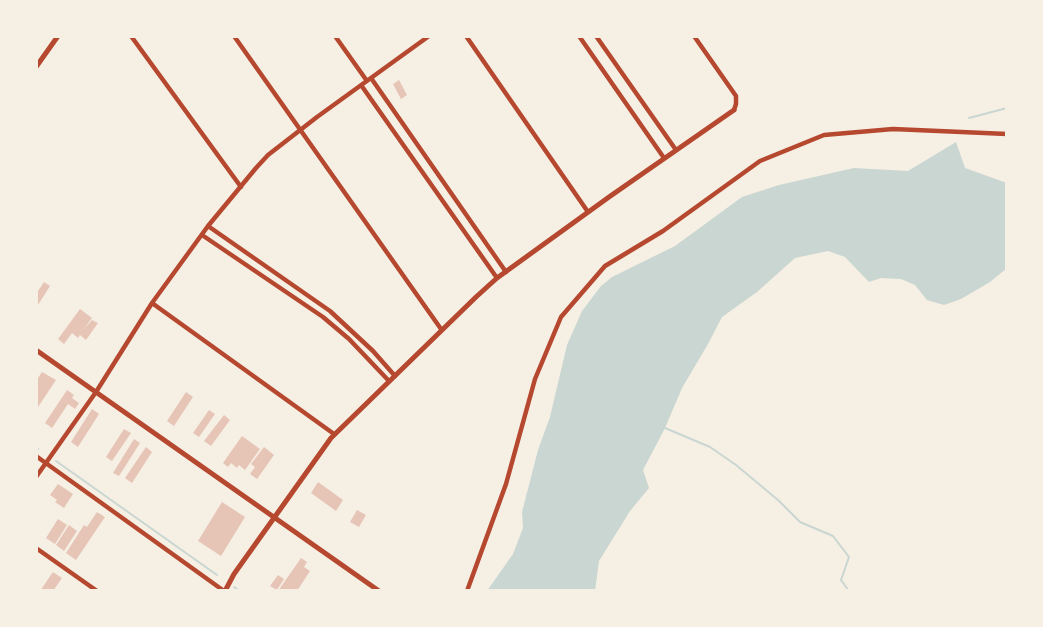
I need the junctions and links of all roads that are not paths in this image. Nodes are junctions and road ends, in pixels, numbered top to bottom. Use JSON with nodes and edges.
{"nodes":[{"id":1,"x":58,"y":36,"type":"edge"},
{"id":2,"x":131,"y":36,"type":"edge"},
{"id":3,"x":234,"y":36,"type":"edge"},
{"id":4,"x":335,"y":36,"type":"edge"},
{"id":5,"x":429,"y":36,"type":"edge"},
{"id":6,"x":466,"y":36,"type":"edge"},
{"id":7,"x":579,"y":36,"type":"edge"},
{"id":8,"x":596,"y":36,"type":"edge"},
{"id":9,"x":694,"y":36,"type":"edge"},
{"id":10,"x":36,"y":67,"type":"edge"},
{"id":11,"x":369,"y":80,"type":"junction"},
{"id":12,"x":361,"y":85,"type":"junction"},
{"id":13,"x":734,"y":110,"type":"joint"},
{"id":14,"x":301,"y":130,"type":"junction"},
{"id":15,"x":1007,"y":134,"type":"edge"},
{"id":16,"x":676,"y":150,"type":"junction"},
{"id":17,"x":664,"y":158,"type":"junction"},
{"id":18,"x":241,"y":187,"type":"junction"},
{"id":19,"x":588,"y":212,"type":"junction"},
{"id":20,"x":208,"y":226,"type":"junction"},
{"id":21,"x":202,"y":235,"type":"junction"},
{"id":22,"x":506,"y":272,"type":"junction"},
{"id":23,"x":497,"y":278,"type":"junction"},
{"id":24,"x":152,"y":303,"type":"junction"},
{"id":25,"x":441,"y":329,"type":"junction"},
{"id":26,"x":36,"y":350,"type":"edge"},
{"id":27,"x":395,"y":376,"type":"junction"},
{"id":28,"x":389,"y":381,"type":"junction"},
{"id":29,"x":96,"y":392,"type":"junction"},
{"id":30,"x":334,"y":434,"type":"junction"},
{"id":31,"x":36,"y":456,"type":"edge"},
{"id":32,"x":46,"y":463,"type":"junction"},
{"id":33,"x":36,"y":477,"type":"edge"},
{"id":34,"x":275,"y":518,"type":"junction"},
{"id":35,"x":36,"y":548,"type":"edge"},
{"id":36,"x":97,"y":591,"type":"edge"},
{"id":37,"x":224,"y":591,"type":"edge"},
{"id":38,"x":379,"y":591,"type":"edge"},
{"id":39,"x":467,"y":591,"type":"edge"}],
"edges":[{"from":1,"to":10,"type":"street"},
{"from":2,"to":18,"type":"street"},
{"from":3,"to":14,"type":"street"},
{"from":4,"to":11,"type":"street"},
{"from":5,"to":11,"type":"street"},
{"from":6,"to":19,"type":"street"},
{"from":7,"to":17,"type":"street"},
{"from":8,"to":16,"type":"street"},
{"from":9,"to":13,"type":"street"},
{"from":11,"to":12,"type":"street"},
{"from":11,"to":22,"type":"street"},
{"from":12,"to":14,"type":"street"},
{"from":12,"to":23,"type":"street"},
{"from":13,"to":16,"type":"street"},
{"from":14,"to":18,"type":"street"},
{"from":14,"to":25,"type":"street"},
{"from":15,"to":39,"type":"street"},
{"from":16,"to":17,"type":"street"},
{"from":17,"to":19,"type":"street"},
{"from":18,"to":20,"type":"street"},
{"from":19,"to":22,"type":"street"},
{"from":20,"to":21,"type":"street"},
{"from":20,"to":27,"type":"street"},
{"from":21,"to":24,"type":"street"},
{"from":21,"to":28,"type":"street"},
{"from":22,"to":23,"type":"street"},
{"from":23,"to":25,"type":"street"},
{"from":24,"to":29,"type":"street"},
{"from":24,"to":30,"type":"street"},
{"from":25,"to":27,"type":"street"},
{"from":26,"to":29,"type":"street"},
{"from":27,"to":28,"type":"street"},
{"from":28,"to":30,"type":"street"},
{"from":29,"to":32,"type":"street"},
{"from":29,"to":34,"type":"street"},
{"from":30,"to":34,"type":"street"},
{"from":31,"to":32,"type":"street"},
{"from":32,"to":33,"type":"street"},
{"from":32,"to":37,"type":"street"},
{"from":34,"to":37,"type":"street"},
{"from":34,"to":38,"type":"street"},
{"from":35,"to":36,"type":"street"}]}
